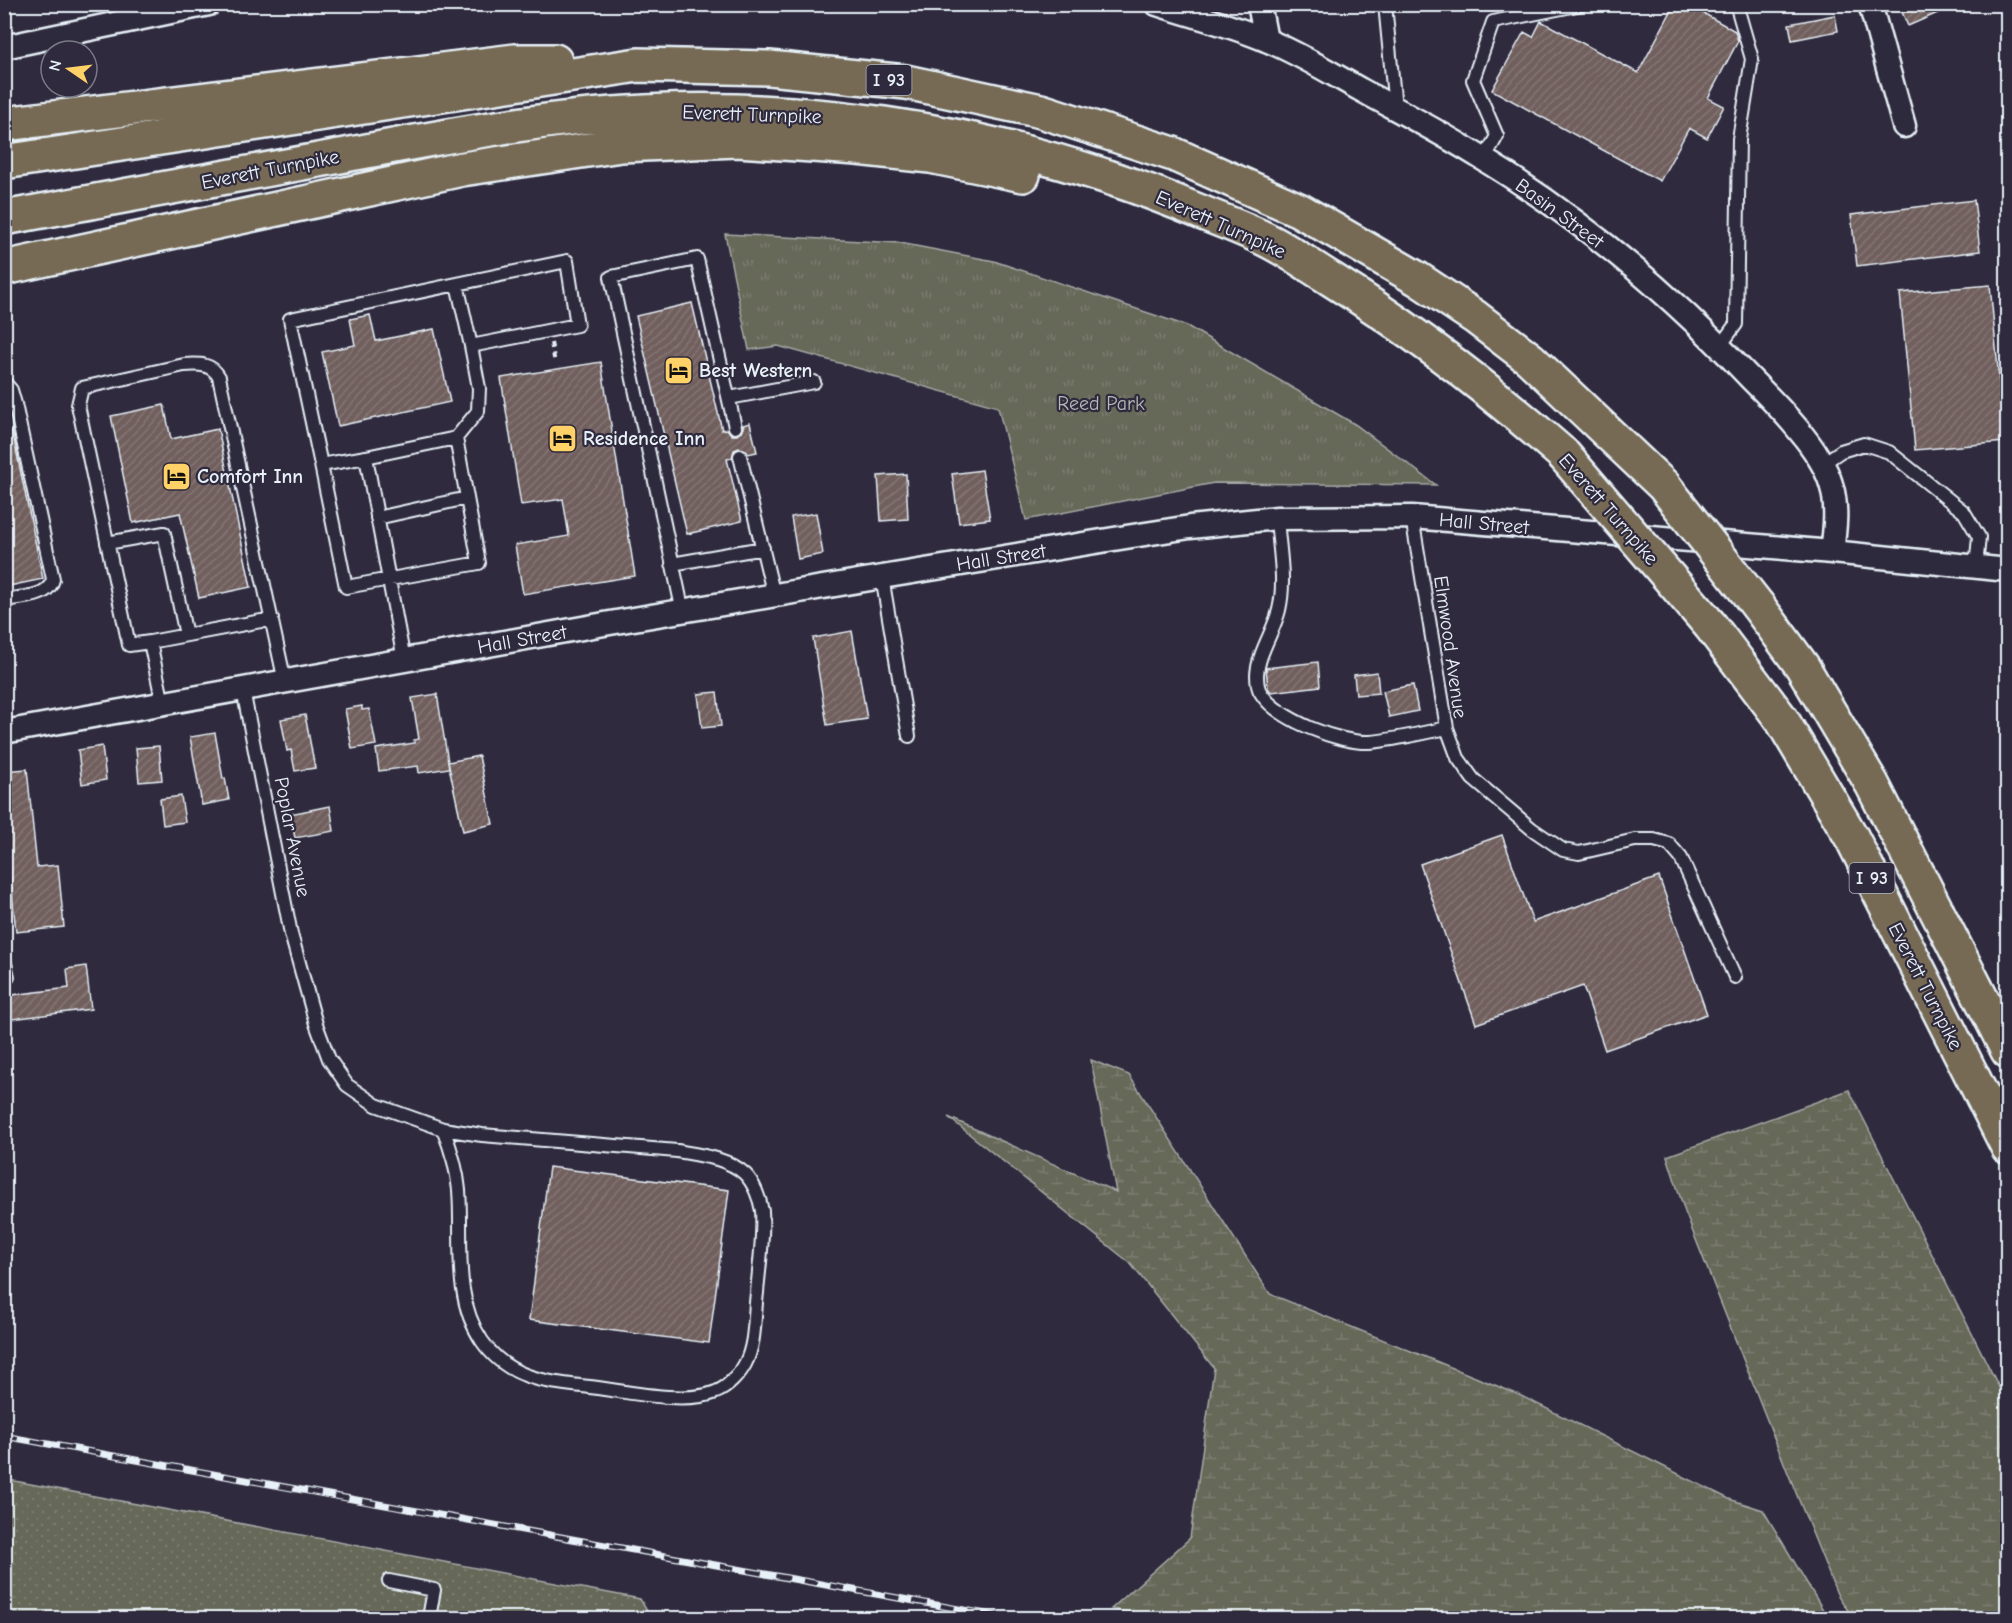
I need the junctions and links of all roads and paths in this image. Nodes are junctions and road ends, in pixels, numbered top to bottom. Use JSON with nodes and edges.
{"nodes":[{"id":1,"x":209,"y":4,"type":"edge"},
{"id":2,"x":1157,"y":4,"type":"edge"},
{"id":3,"x":1259,"y":4,"type":"edge"},
{"id":4,"x":1384,"y":4,"type":"edge"},
{"id":5,"x":1582,"y":4,"type":"edge"},
{"id":6,"x":1732,"y":4,"type":"edge"},
{"id":7,"x":1870,"y":4,"type":"edge"},
{"id":8,"x":1266,"y":40,"type":"junction"},
{"id":9,"x":4,"y":47,"type":"edge"},
{"id":10,"x":638,"y":65,"type":"junction"},
{"id":11,"x":1395,"y":108,"type":"junction"},
{"id":12,"x":4,"y":123,"type":"edge"},
{"id":13,"x":1904,"y":126,"type":"dead end"},
{"id":14,"x":1484,"y":159,"type":"junction"},
{"id":15,"x":4,"y":162,"type":"edge"},
{"id":16,"x":4,"y":218,"type":"edge"},
{"id":17,"x":1266,"y":240,"type":"junction"},
{"id":18,"x":4,"y":268,"type":"edge"},
{"id":19,"x":457,"y":284,"type":"junction"},
{"id":20,"x":471,"y":346,"type":"junction"},
{"id":21,"x":1720,"y":346,"type":"junction"},
{"id":22,"x":4,"y":382,"type":"edge"},
{"id":23,"x":814,"y":382,"type":"dead end"},
{"id":24,"x":729,"y":398,"type":"junction"},
{"id":25,"x":735,"y":427,"type":"dead end"},
{"id":26,"x":456,"y":438,"type":"junction"},
{"id":27,"x":740,"y":456,"type":"dead end"},
{"id":28,"x":366,"y":457,"type":"junction"},
{"id":29,"x":1822,"y":464,"type":"junction"},
{"id":30,"x":321,"y":465,"type":"junction"},
{"id":31,"x":467,"y":498,"type":"junction"},
{"id":32,"x":1412,"y":517,"type":"junction"},
{"id":33,"x":377,"y":518,"type":"junction"},
{"id":34,"x":1277,"y":518,"type":"junction"},
{"id":35,"x":107,"y":543,"type":"junction"},
{"id":36,"x":763,"y":548,"type":"junction"},
{"id":37,"x":1832,"y":552,"type":"junction"},
{"id":38,"x":672,"y":564,"type":"junction"},
{"id":39,"x":1976,"y":567,"type":"junction"},
{"id":40,"x":2007,"y":570,"type":"edge"},
{"id":41,"x":882,"y":577,"type":"junction"},
{"id":42,"x":389,"y":579,"type":"junction"},
{"id":43,"x":774,"y":596,"type":"junction"},
{"id":44,"x":4,"y":600,"type":"edge"},
{"id":45,"x":683,"y":612,"type":"junction"},
{"id":46,"x":272,"y":619,"type":"junction"},
{"id":47,"x":186,"y":635,"type":"junction"},
{"id":48,"x":150,"y":642,"type":"junction"},
{"id":49,"x":404,"y":660,"type":"junction"},
{"id":50,"x":285,"y":682,"type":"junction"},
{"id":51,"x":243,"y":690,"type":"junction"},
{"id":52,"x":164,"y":704,"type":"junction"},
{"id":53,"x":1447,"y":728,"type":"junction"},
{"id":54,"x":4,"y":732,"type":"edge"},
{"id":55,"x":909,"y":736,"type":"dead end"},
{"id":56,"x":4,"y":958,"type":"edge"},
{"id":57,"x":8,"y":977,"type":"dead end"},
{"id":58,"x":1735,"y":977,"type":"dead end"},
{"id":59,"x":2007,"y":1051,"type":"edge"},
{"id":60,"x":443,"y":1129,"type":"junction"},
{"id":61,"x":2007,"y":1147,"type":"edge"},
{"id":62,"x":389,"y":1581,"type":"dead end"},
{"id":63,"x":429,"y":1618,"type":"edge"}],
"edges":[{"from":1,"to":9,"type":"street"},
{"from":2,"to":8,"type":"street","name":"Basin Street"},
{"from":3,"to":8,"type":"street"},
{"from":4,"to":11,"type":"lane"},
{"from":5,"to":14,"type":"lane"},
{"from":6,"to":21,"type":"lane"},
{"from":7,"to":13,"type":"street"},
{"from":8,"to":11,"type":"street","name":"Basin Street"},
{"from":10,"to":12,"type":"highway"},
{"from":10,"to":15,"type":"highway","number":"I 93"},
{"from":10,"to":59,"type":"highway","number":"I 93","bridge":true},
{"from":11,"to":14,"type":"street","name":"Basin Street"},
{"from":14,"to":21,"type":"street","name":"Basin Street"},
{"from":16,"to":17,"type":"highway","name":"Everett Turnpike","number":"I 93"},
{"from":17,"to":18,"type":"highway"},
{"from":17,"to":61,"type":"highway","name":"Everett Turnpike","number":"I 93","bridge":true},
{"from":19,"to":20,"type":"lane"},
{"from":19,"to":20,"type":"lane"},
{"from":19,"to":30,"type":"lane"},
{"from":20,"to":26,"type":"lane"},
{"from":21,"to":29,"type":"street","name":"Basin Street"},
{"from":22,"to":44,"type":"lane"},
{"from":23,"to":24,"type":"lane"},
{"from":24,"to":25,"type":"lane"},
{"from":24,"to":38,"type":"lane"},
{"from":26,"to":28,"type":"lane"},
{"from":26,"to":31,"type":"lane"},
{"from":27,"to":36,"type":"lane"},
{"from":28,"to":30,"type":"lane"},
{"from":28,"to":33,"type":"lane"},
{"from":29,"to":37,"type":"street","name":"Basin Street"},
{"from":29,"to":39,"type":"lane"},
{"from":30,"to":42,"type":"lane"},
{"from":31,"to":33,"type":"lane"},
{"from":31,"to":42,"type":"lane"},
{"from":32,"to":34,"type":"street","name":"Hall Street"},
{"from":32,"to":37,"type":"street","name":"Hall Street"},
{"from":32,"to":53,"type":"lane","name":"Elmwood Avenue"},
{"from":33,"to":42,"type":"lane"},
{"from":34,"to":41,"type":"street","name":"Hall Street"},
{"from":34,"to":53,"type":"lane","name":"Elmwood Avenue"},
{"from":35,"to":46,"type":"lane"},
{"from":35,"to":47,"type":"lane"},
{"from":35,"to":48,"type":"lane"},
{"from":36,"to":38,"type":"lane"},
{"from":36,"to":43,"type":"lane"},
{"from":37,"to":39,"type":"street","name":"Hall Street"},
{"from":38,"to":45,"type":"lane"},
{"from":39,"to":40,"type":"street","name":"Hall Street"},
{"from":41,"to":43,"type":"street","name":"Hall Street"},
{"from":41,"to":55,"type":"lane"},
{"from":42,"to":49,"type":"lane"},
{"from":43,"to":45,"type":"street","name":"Hall Street"},
{"from":45,"to":49,"type":"street","name":"Hall Street"},
{"from":46,"to":47,"type":"lane"},
{"from":46,"to":50,"type":"lane"},
{"from":47,"to":48,"type":"lane"},
{"from":48,"to":52,"type":"lane"},
{"from":49,"to":50,"type":"street","name":"Hall Street"},
{"from":50,"to":51,"type":"street","name":"Hall Street"},
{"from":51,"to":52,"type":"street","name":"Hall Street"},
{"from":51,"to":60,"type":"lane","name":"Poplar Avenue"},
{"from":52,"to":54,"type":"street","name":"Hall Street"},
{"from":53,"to":58,"type":"lane"},
{"from":56,"to":57,"type":"lane"},
{"from":60,"to":60,"type":"lane","name":"Poplar Avenue"},
{"from":62,"to":63,"type":"lane"}]}
